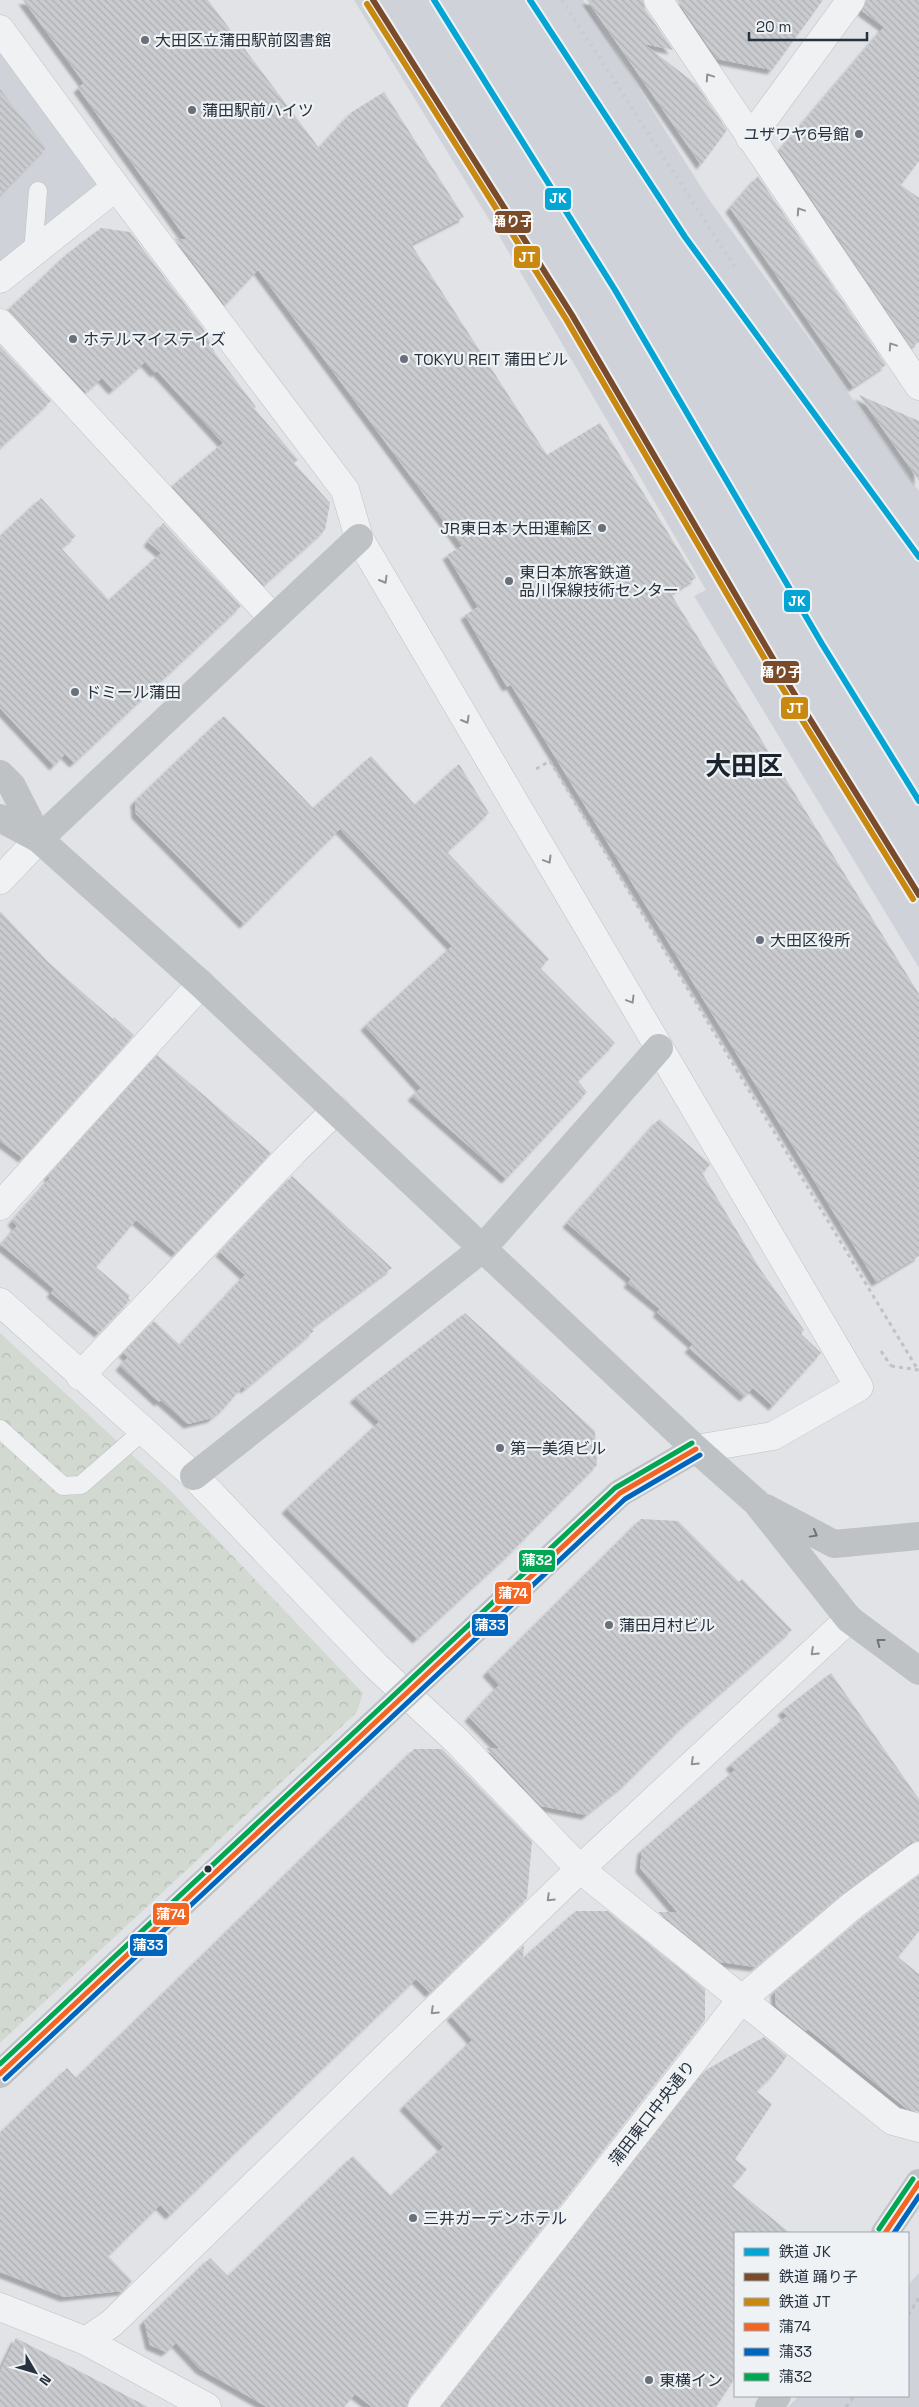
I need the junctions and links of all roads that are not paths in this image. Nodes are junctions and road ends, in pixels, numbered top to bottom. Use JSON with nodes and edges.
{"nodes":[{"id":1,"x":658,"y":0,"type":"edge"},
{"id":2,"x":851,"y":0,"type":"edge"},
{"id":3,"x":0,"y":29,"type":"edge"},
{"id":4,"x":750,"y":138,"type":"junction"},
{"id":5,"x":116,"y":187,"type":"junction"},
{"id":6,"x":38,"y":191,"type":"dead end"},
{"id":7,"x":34,"y":252,"type":"junction"},
{"id":8,"x":0,"y":279,"type":"edge"},
{"id":9,"x":0,"y":324,"type":"edge"},
{"id":10,"x":919,"y":386,"type":"edge"},
{"id":11,"x":359,"y":538,"type":"junction"},
{"id":12,"x":274,"y":618,"type":"junction"},
{"id":13,"x":0,"y":774,"type":"edge"},
{"id":14,"x":0,"y":818,"type":"edge"},
{"id":15,"x":39,"y":839,"type":"junction"},
{"id":16,"x":0,"y":880,"type":"edge"},
{"id":17,"x":201,"y":984,"type":"junction"},
{"id":18,"x":659,"y":1048,"type":"junction"},
{"id":19,"x":336,"y":1110,"type":"junction"},
{"id":20,"x":0,"y":1206,"type":"edge"},
{"id":21,"x":482,"y":1248,"type":"junction"},
{"id":22,"x":0,"y":1302,"type":"edge"},
{"id":23,"x":80,"y":1376,"type":"junction"},
{"id":24,"x":0,"y":1430,"type":"edge"},
{"id":25,"x":143,"y":1431,"type":"junction"},
{"id":26,"x":696,"y":1449,"type":"junction"},
{"id":27,"x":194,"y":1476,"type":"junction"},
{"id":28,"x":756,"y":1502,"type":"junction"},
{"id":29,"x":919,"y":1536,"type":"edge"},
{"id":30,"x":849,"y":1619,"type":"junction"},
{"id":31,"x":919,"y":1671,"type":"edge"},
{"id":32,"x":406,"y":1693,"type":"junction"},
{"id":33,"x":919,"y":1856,"type":"edge"},
{"id":34,"x":580,"y":1869,"type":"junction"},
{"id":35,"x":740,"y":2000,"type":"junction"},
{"id":36,"x":0,"y":2074,"type":"edge"},
{"id":37,"x":919,"y":2128,"type":"edge"},
{"id":38,"x":919,"y":2183,"type":"edge"},
{"id":39,"x":886,"y":2232,"type":"edge"},
{"id":40,"x":0,"y":2306,"type":"edge"},
{"id":41,"x":86,"y":2341,"type":"junction"},
{"id":42,"x":206,"y":2407,"type":"edge"},
{"id":43,"x":422,"y":2407,"type":"edge"}],
"edges":[{"from":4,"to":1,"type":"street","one_way":true},
{"from":2,"to":4,"type":"street"},
{"from":3,"to":5,"type":"street"},
{"from":10,"to":4,"type":"street","one_way":true},
{"from":5,"to":7,"type":"street"},
{"from":5,"to":11,"type":"street"},
{"from":6,"to":7,"type":"lane"},
{"from":7,"to":8,"type":"street"},
{"from":9,"to":12,"type":"street"},
{"from":11,"to":12,"type":"street"},
{"from":11,"to":18,"type":"street","one_way":true},
{"from":12,"to":15,"type":"street"},
{"from":13,"to":15,"type":"street"},
{"from":14,"to":15,"type":"street"},
{"from":15,"to":16,"type":"street"},
{"from":15,"to":17,"type":"street"},
{"from":17,"to":19,"type":"street"},
{"from":17,"to":20,"type":"street"},
{"from":18,"to":21,"type":"street"},
{"from":18,"to":26,"type":"street"},
{"from":19,"to":21,"type":"street"},
{"from":19,"to":23,"type":"street"},
{"from":21,"to":26,"type":"street"},
{"from":21,"to":27,"type":"street"},
{"from":22,"to":23,"type":"street"},
{"from":23,"to":25,"type":"street"},
{"from":24,"to":25,"type":"lane"},
{"from":25,"to":27,"type":"street"},
{"from":26,"to":28,"type":"street"},
{"from":26,"to":32,"type":"street"},
{"from":27,"to":32,"type":"street"},
{"from":28,"to":29,"type":"street","one_way":true},
{"from":28,"to":30,"type":"street"},
{"from":31,"to":30,"type":"street","one_way":true},
{"from":30,"to":34,"type":"street","one_way":true},
{"from":32,"to":34,"type":"street"},
{"from":32,"to":36,"type":"street"},
{"from":33,"to":35,"type":"street","name":"蒲田東口中央通り"},
{"from":34,"to":35,"type":"street"},
{"from":34,"to":41,"type":"street","one_way":true},
{"from":35,"to":37,"type":"street"},
{"from":35,"to":43,"type":"street","name":"蒲田東口中央通り"},
{"from":38,"to":39,"type":"street"},
{"from":40,"to":41,"type":"street"},
{"from":41,"to":42,"type":"street"}]}
